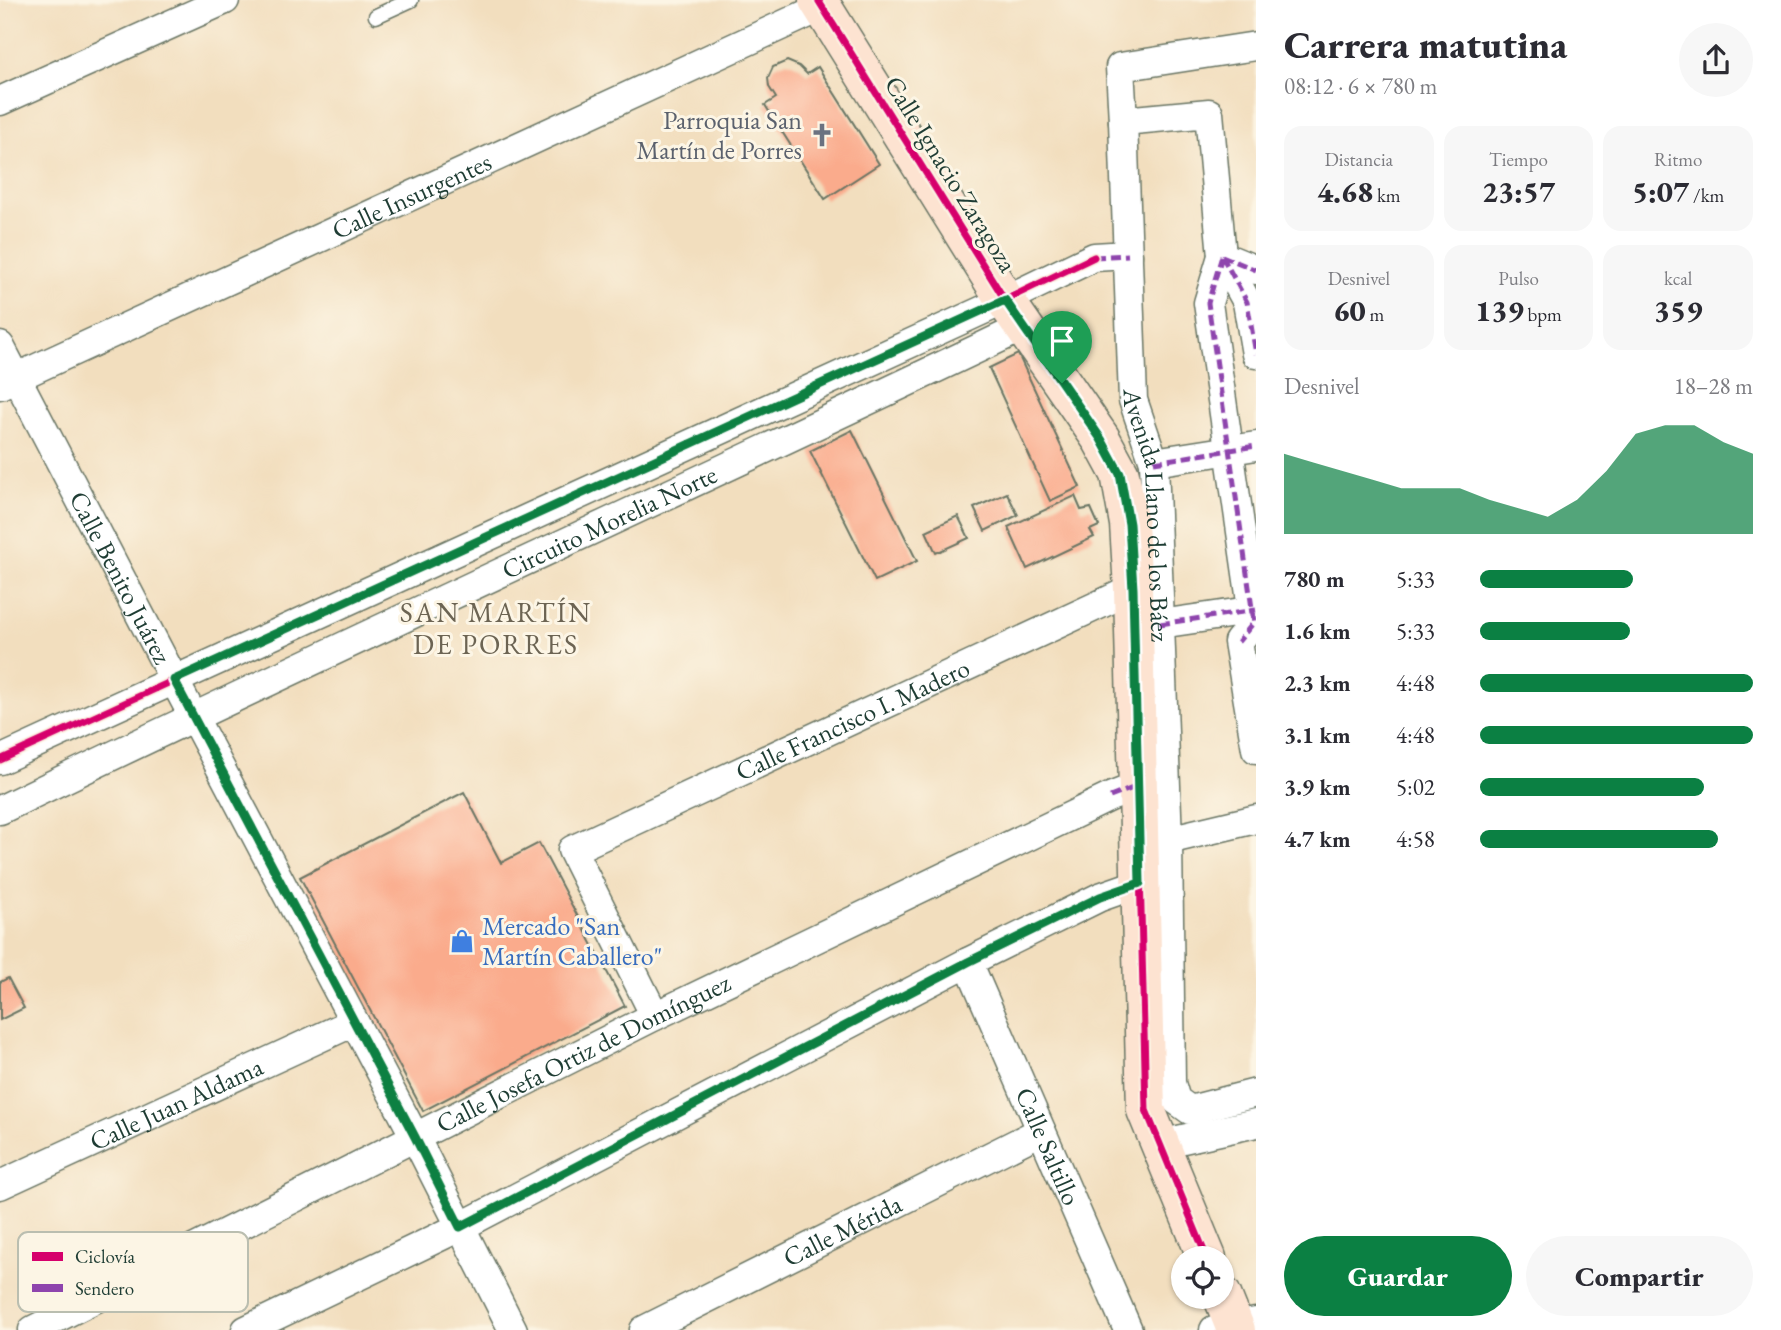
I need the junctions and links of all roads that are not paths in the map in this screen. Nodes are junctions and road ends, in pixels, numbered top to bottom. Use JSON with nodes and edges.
{"nodes":[{"id":1,"x":225,"y":0,"type":"edge"},
{"id":2,"x":411,"y":0,"type":"edge"},
{"id":3,"x":820,"y":4,"type":"edge"},
{"id":4,"x":376,"y":16,"type":"dead end"},
{"id":5,"x":1256,"y":46,"type":"edge"},
{"id":6,"x":0,"y":101,"type":"edge"},
{"id":7,"x":1124,"y":121,"type":"junction"},
{"id":8,"x":1128,"y":255,"type":"junction"},
{"id":9,"x":1222,"y":256,"type":"junction"},
{"id":10,"x":1256,"y":270,"type":"edge"},
{"id":11,"x":1014,"y":313,"type":"junction"},
{"id":12,"x":0,"y":346,"type":"edge"},
{"id":13,"x":1256,"y":354,"type":"edge"},
{"id":14,"x":862,"y":365,"type":"junction"},
{"id":15,"x":8,"y":381,"type":"edge"},
{"id":16,"x":878,"y":397,"type":"junction"},
{"id":17,"x":1243,"y":448,"type":"edge"},
{"id":18,"x":1154,"y":462,"type":"junction"},
{"id":19,"x":1250,"y":559,"type":"edge"},
{"id":20,"x":1133,"y":589,"type":"junction"},
{"id":21,"x":1254,"y":610,"type":"edge"},
{"id":22,"x":1160,"y":624,"type":"junction"},
{"id":23,"x":174,"y":680,"type":"junction"},
{"id":24,"x":193,"y":716,"type":"junction"},
{"id":25,"x":1256,"y":749,"type":"edge"},
{"id":26,"x":0,"y":760,"type":"edge"},
{"id":27,"x":1124,"y":792,"type":"junction"},
{"id":28,"x":0,"y":810,"type":"edge"},
{"id":29,"x":1256,"y":819,"type":"edge"},
{"id":30,"x":1168,"y":840,"type":"junction"},
{"id":31,"x":1140,"y":883,"type":"junction"},
{"id":32,"x":968,"y":962,"type":"junction"},
{"id":33,"x":655,"y":1016,"type":"junction"},
{"id":34,"x":354,"y":1022,"type":"junction"},
{"id":35,"x":1256,"y":1093,"type":"edge"},
{"id":36,"x":1256,"y":1123,"type":"edge"},
{"id":37,"x":1041,"y":1130,"type":"junction"},
{"id":38,"x":415,"y":1137,"type":"junction"},
{"id":39,"x":1160,"y":1144,"type":"junction"},
{"id":40,"x":0,"y":1185,"type":"edge"},
{"id":41,"x":460,"y":1227,"type":"junction"},
{"id":42,"x":227,"y":1232,"type":"edge"},
{"id":43,"x":1202,"y":1246,"type":"edge"},
{"id":44,"x":69,"y":1312,"type":"edge"},
{"id":45,"x":33,"y":1330,"type":"edge"},
{"id":46,"x":246,"y":1330,"type":"edge"},
{"id":47,"x":513,"y":1330,"type":"edge"},
{"id":48,"x":644,"y":1330,"type":"edge"},
{"id":49,"x":1128,"y":1330,"type":"edge"}],
"edges":[{"from":1,"to":6,"type":"street"},
{"from":2,"to":4,"type":"lane"},
{"from":3,"to":11,"type":"street","name":"Calle Ignacio Zaragoza"},
{"from":3,"to":15,"type":"street","name":"Calle Insurgentes"},
{"from":5,"to":7,"type":"street","name":"Avenida Llano de los Báez"},
{"from":7,"to":8,"type":"street","name":"Avenida Llano de los Báez"},
{"from":7,"to":9,"type":"street"},
{"from":8,"to":11,"type":"street"},
{"from":8,"to":18,"type":"street","name":"Avenida Llano de los Báez"},
{"from":9,"to":10,"type":"street"},
{"from":9,"to":13,"type":"street"},
{"from":9,"to":17,"type":"street"},
{"from":11,"to":14,"type":"street","name":"Circuito Morelia Norte"},
{"from":11,"to":16,"type":"street","name":"Circuito Morelia Norte"},
{"from":11,"to":20,"type":"street","name":"Calle Ignacio Zaragoza"},
{"from":12,"to":15,"type":"street","name":"Calle Benito Juárez"},
{"from":14,"to":16,"type":"street"},
{"from":14,"to":23,"type":"street","name":"Circuito Morelia Norte"},
{"from":15,"to":23,"type":"street","name":"Calle Benito Juárez"},
{"from":16,"to":24,"type":"street","name":"Circuito Morelia Norte"},
{"from":17,"to":18,"type":"street"},
{"from":17,"to":19,"type":"street"},
{"from":18,"to":22,"type":"street","name":"Avenida Llano de los Báez"},
{"from":19,"to":21,"type":"street"},
{"from":20,"to":27,"type":"street","name":"Calle Ignacio Zaragoza"},
{"from":20,"to":33,"type":"street","name":"Calle Francisco I. Madero"},
{"from":21,"to":22,"type":"street"},
{"from":21,"to":25,"type":"street"},
{"from":22,"to":30,"type":"street","name":"Avenida Llano de los Báez"},
{"from":23,"to":24,"type":"street","name":"Calle Benito Juárez"},
{"from":23,"to":26,"type":"street","name":"Circuito Morelia Norte"},
{"from":24,"to":28,"type":"street","name":"Circuito Morelia Norte"},
{"from":24,"to":34,"type":"street","name":"Calle Benito Juárez"},
{"from":27,"to":31,"type":"street","name":"Calle Ignacio Zaragoza"},
{"from":27,"to":33,"type":"street","name":"Calle Josefa Ortiz de Domínguez"},
{"from":29,"to":30,"type":"street"},
{"from":30,"to":35,"type":"street","name":"Avenida Llano de los Báez"},
{"from":31,"to":32,"type":"street"},
{"from":31,"to":39,"type":"street","name":"Calle Ignacio Zaragoza"},
{"from":32,"to":37,"type":"street","name":"Calle Saltillo"},
{"from":32,"to":41,"type":"street"},
{"from":33,"to":38,"type":"street","name":"Calle Josefa Ortiz de Domínguez"},
{"from":34,"to":38,"type":"street","name":"Calle Benito Juárez"},
{"from":34,"to":40,"type":"street","name":"Calle Juan Aldama"},
{"from":36,"to":39,"type":"street"},
{"from":37,"to":48,"type":"street","name":"Calle Mérida"},
{"from":37,"to":49,"type":"street","name":"Calle Saltillo"},
{"from":38,"to":41,"type":"street","name":"Calle Benito Juárez"},
{"from":38,"to":42,"type":"street","name":"Calle Josefa Ortiz de Domínguez"},
{"from":39,"to":43,"type":"street","name":"Calle Ignacio Zaragoza"},
{"from":41,"to":46,"type":"street"},
{"from":41,"to":47,"type":"street","name":"Calle Benito Juárez"},
{"from":44,"to":45,"type":"street","name":"Calle Josefa Ortiz de Domínguez"}]}
